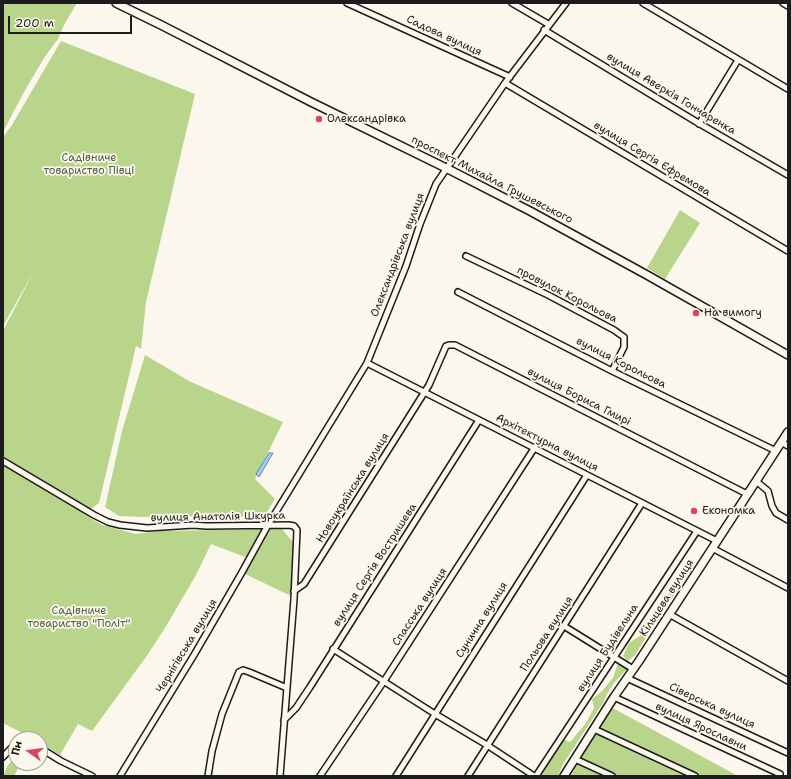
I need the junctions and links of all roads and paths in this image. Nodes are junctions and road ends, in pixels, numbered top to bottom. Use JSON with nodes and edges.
{"nodes":[{"id":1,"x":116,"y":3,"type":"edge"},
{"id":2,"x":347,"y":3,"type":"edge"},
{"id":3,"x":512,"y":3,"type":"edge"},
{"id":4,"x":566,"y":3,"type":"edge"},
{"id":5,"x":643,"y":3,"type":"edge"},
{"id":6,"x":783,"y":3,"type":"edge"},
{"id":7,"x":788,"y":6,"type":"edge"},
{"id":8,"x":548,"y":24,"type":"junction"},
{"id":9,"x":544,"y":30,"type":"junction"},
{"id":10,"x":738,"y":60,"type":"junction"},
{"id":11,"x":510,"y":77,"type":"junction"},
{"id":12,"x":505,"y":83,"type":"junction"},
{"id":13,"x":788,"y":89,"type":"edge"},
{"id":14,"x":699,"y":124,"type":"junction"},
{"id":15,"x":446,"y":168,"type":"junction"},
{"id":16,"x":788,"y":175,"type":"edge"},
{"id":17,"x":788,"y":251,"type":"edge"},
{"id":18,"x":466,"y":256,"type":"dead end"},
{"id":19,"x":458,"y":292,"type":"dead end"},
{"id":20,"x":788,"y":355,"type":"edge"},
{"id":21,"x":367,"y":362,"type":"junction"},
{"id":22,"x":612,"y":371,"type":"junction"},
{"id":23,"x":425,"y":392,"type":"junction"},
{"id":24,"x":479,"y":420,"type":"junction"},
{"id":25,"x":788,"y":432,"type":"edge"},
{"id":26,"x":785,"y":444,"type":"edge"},
{"id":27,"x":535,"y":447,"type":"junction"},
{"id":28,"x":776,"y":451,"type":"junction"},
{"id":29,"x":3,"y":462,"type":"edge"},
{"id":30,"x":587,"y":475,"type":"junction"},
{"id":31,"x":756,"y":481,"type":"junction"},
{"id":32,"x":747,"y":494,"type":"junction"},
{"id":33,"x":642,"y":503,"type":"junction"},
{"id":34,"x":788,"y":520,"type":"edge"},
{"id":35,"x":268,"y":524,"type":"junction"},
{"id":36,"x":697,"y":531,"type":"junction"},
{"id":37,"x":717,"y":541,"type":"junction"},
{"id":38,"x":712,"y":548,"type":"junction"},
{"id":39,"x":788,"y":588,"type":"edge"},
{"id":40,"x":294,"y":591,"type":"junction"},
{"id":41,"x":669,"y":614,"type":"junction"},
{"id":42,"x":564,"y":626,"type":"junction"},
{"id":43,"x":333,"y":649,"type":"junction"},
{"id":44,"x":613,"y":657,"type":"junction"},
{"id":45,"x":633,"y":669,"type":"junction"},
{"id":46,"x":627,"y":678,"type":"junction"},
{"id":47,"x":384,"y":681,"type":"junction"},
{"id":48,"x":788,"y":681,"type":"edge"},
{"id":49,"x":287,"y":688,"type":"junction"},
{"id":50,"x":614,"y":697,"type":"junction"},
{"id":51,"x":434,"y":714,"type":"junction"},
{"id":52,"x":284,"y":720,"type":"junction"},
{"id":53,"x":594,"y":729,"type":"junction"},
{"id":54,"x":487,"y":745,"type":"junction"},
{"id":55,"x":48,"y":753,"type":"edge"},
{"id":56,"x":788,"y":753,"type":"edge"},
{"id":57,"x":575,"y":759,"type":"junction"},
{"id":58,"x":780,"y":774,"type":"dead end"},
{"id":59,"x":92,"y":776,"type":"edge"},
{"id":60,"x":120,"y":776,"type":"edge"},
{"id":61,"x":208,"y":776,"type":"edge"},
{"id":62,"x":280,"y":776,"type":"edge"},
{"id":63,"x":320,"y":776,"type":"edge"},
{"id":64,"x":396,"y":776,"type":"edge"},
{"id":65,"x":468,"y":776,"type":"edge"},
{"id":66,"x":535,"y":776,"type":"edge"},
{"id":67,"x":564,"y":776,"type":"edge"},
{"id":68,"x":612,"y":776,"type":"edge"},
{"id":69,"x":695,"y":776,"type":"edge"}],
"edges":[{"from":1,"to":15,"type":"street","name":"проспект Михайла Грушевського"},
{"from":2,"to":11,"type":"street","name":"Садова вулиця"},
{"from":3,"to":8,"type":"street"},
{"from":4,"to":8,"type":"street","name":"Олександрівська вулиця"},
{"from":5,"to":10,"type":"street"},
{"from":6,"to":7,"type":"street"},
{"from":8,"to":9,"type":"street","name":"Олександрівська вулиця"},
{"from":9,"to":11,"type":"street","name":"Олександрівська вулиця"},
{"from":9,"to":14,"type":"street","name":"вулиця Аверкія Гончаренка"},
{"from":10,"to":13,"type":"street"},
{"from":10,"to":14,"type":"street"},
{"from":11,"to":12,"type":"street","name":"Олександрівська вулиця"},
{"from":12,"to":15,"type":"street","name":"Олександрівська вулиця"},
{"from":12,"to":17,"type":"street","name":"вулиця Сергія Єфремова"},
{"from":14,"to":16,"type":"street","name":"вулиця Аверкія Гончаренка"},
{"from":15,"to":20,"type":"street","name":"проспект Михайла Грушевського"},
{"from":15,"to":21,"type":"street","name":"Олександрівська вулиця"},
{"from":18,"to":22,"type":"street","name":"провулок Корольова"},
{"from":19,"to":22,"type":"street","name":"вулиця Корольова"},
{"from":21,"to":23,"type":"street","name":"Архітектурна вулиця"},
{"from":21,"to":35,"type":"street","name":"Олександрівська вулиця"},
{"from":22,"to":28,"type":"street","name":"вулиця Корольова"},
{"from":23,"to":24,"type":"street","name":"Архітектурна вулиця"},
{"from":23,"to":32,"type":"street","name":"вулиця Бориса Гмирі"},
{"from":23,"to":40,"type":"street","name":"Новоукраїнська вулиця"},
{"from":24,"to":27,"type":"street","name":"Архітектурна вулиця"},
{"from":24,"to":43,"type":"street","name":"вулиця Сергія Востришева"},
{"from":25,"to":26,"type":"street","name":"Кільцева вулиця"},
{"from":26,"to":28,"type":"street","name":"Кільцева вулиця"},
{"from":27,"to":30,"type":"street","name":"Архітектурна вулиця"},
{"from":27,"to":47,"type":"street","name":"Спасська вулиця"},
{"from":28,"to":31,"type":"street","name":"Кільцева вулиця"},
{"from":29,"to":35,"type":"street","name":"вулиця Анатолія Шкурка"},
{"from":30,"to":33,"type":"street","name":"Архітектурна вулиця"},
{"from":30,"to":51,"type":"street","name":"Сунична вулиця"},
{"from":31,"to":32,"type":"street","name":"Кільцева вулиця"},
{"from":31,"to":34,"type":"street"},
{"from":32,"to":37,"type":"street","name":"Кільцева вулиця"},
{"from":33,"to":36,"type":"street","name":"Архітектурна вулиця"},
{"from":33,"to":42,"type":"street","name":"Польова вулиця"},
{"from":35,"to":40,"type":"street","name":"вулиця Анатолія Шкурка"},
{"from":35,"to":60,"type":"street","name":"Чернігівська вулиця"},
{"from":36,"to":37,"type":"street","name":"Архітектурна вулиця"},
{"from":36,"to":44,"type":"street","name":"вулиця Будівельна"},
{"from":37,"to":38,"type":"street","name":"Кільцева вулиця"},
{"from":38,"to":39,"type":"street"},
{"from":38,"to":41,"type":"street","name":"Кільцева вулиця"},
{"from":40,"to":49,"type":"street","name":"вулиця Анатолія Шкурка"},
{"from":41,"to":45,"type":"street","name":"Кільцева вулиця"},
{"from":41,"to":48,"type":"street"},
{"from":42,"to":44,"type":"street"},
{"from":42,"to":54,"type":"street","name":"Польова вулиця"},
{"from":43,"to":47,"type":"street"},
{"from":43,"to":52,"type":"street","name":"вулиця Сергія Востришева"},
{"from":44,"to":45,"type":"street"},
{"from":44,"to":66,"type":"street","name":"вулиця Будівельна"},
{"from":45,"to":46,"type":"street","name":"Кільцева вулиця"},
{"from":46,"to":50,"type":"street","name":"Кільцева вулиця"},
{"from":46,"to":56,"type":"street","name":"Сіверська вулиця"},
{"from":47,"to":51,"type":"street"},
{"from":47,"to":63,"type":"street","name":"Спасська вулиця"},
{"from":49,"to":52,"type":"street","name":"вулиця Анатолія Шкурка"},
{"from":49,"to":61,"type":"street"},
{"from":50,"to":53,"type":"street","name":"Кільцева вулиця"},
{"from":50,"to":58,"type":"street","name":"вулиця Ярославни"},
{"from":51,"to":54,"type":"street"},
{"from":51,"to":64,"type":"street","name":"Сунична вулиця"},
{"from":52,"to":62,"type":"street","name":"вулиця Анатолія Шкурка"},
{"from":53,"to":57,"type":"street","name":"Кільцева вулиця"},
{"from":53,"to":69,"type":"street"},
{"from":54,"to":65,"type":"street","name":"Польова вулиця"},
{"from":54,"to":66,"type":"street"},
{"from":55,"to":59,"type":"street"},
{"from":57,"to":67,"type":"street","name":"Кільцева вулиця"},
{"from":57,"to":68,"type":"street"}]}
